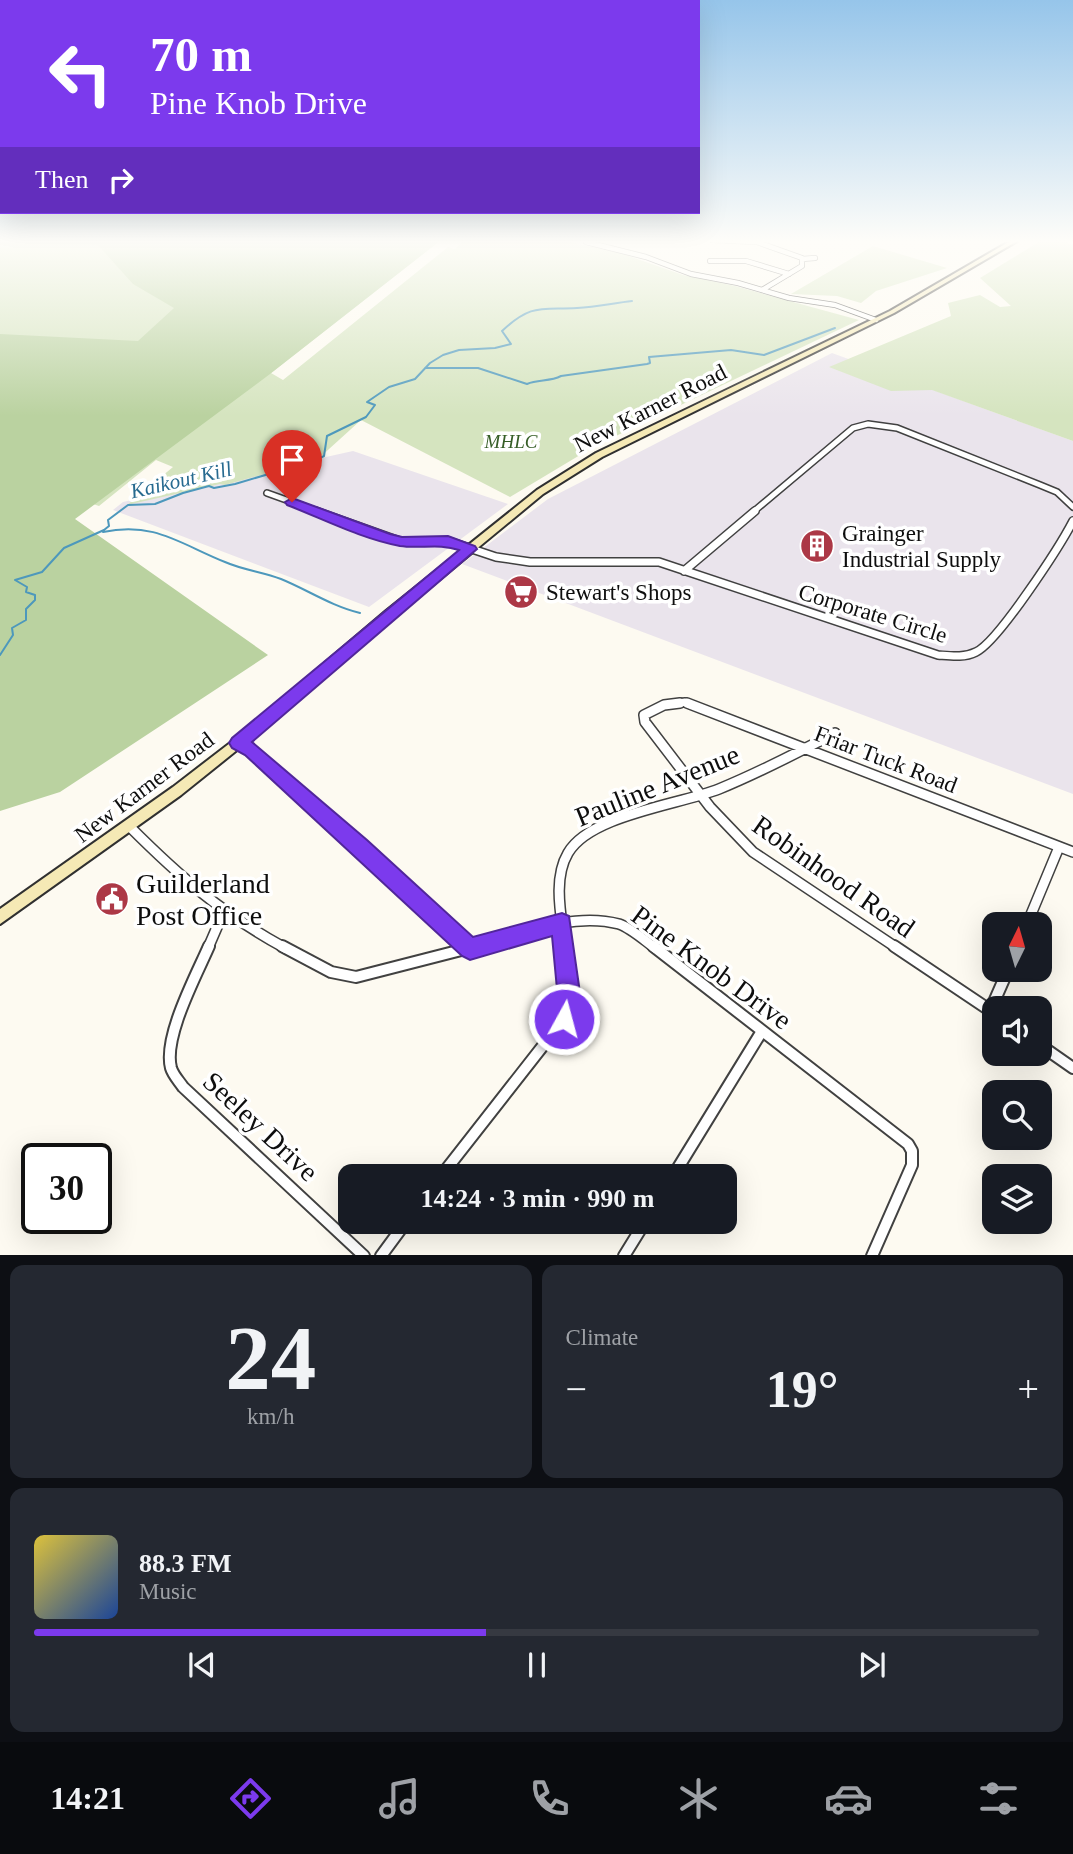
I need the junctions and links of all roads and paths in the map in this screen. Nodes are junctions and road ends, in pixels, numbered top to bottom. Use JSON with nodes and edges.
{"nodes":[{"id":1,"x":792,"y":299,"type":"edge"},
{"id":2,"x":914,"y":299,"type":"edge"},
{"id":3,"x":876,"y":320,"type":"junction"},
{"id":4,"x":267,"y":492,"type":"dead end"},
{"id":5,"x":1073,"y":507,"type":"edge"},
{"id":6,"x":1073,"y":521,"type":"edge"},
{"id":7,"x":489,"y":532,"type":"junction"},
{"id":8,"x":470,"y":549,"type":"junction"},
{"id":9,"x":496,"y":557,"type":"junction"},
{"id":10,"x":684,"y":571,"type":"junction"},
{"id":11,"x":685,"y":702,"type":"joint"},
{"id":12,"x":835,"y":733,"type":"dead end"},
{"id":13,"x":238,"y":743,"type":"junction"},
{"id":14,"x":806,"y":748,"type":"junction"},
{"id":15,"x":702,"y":794,"type":"junction"},
{"id":16,"x":129,"y":826,"type":"junction"},
{"id":17,"x":1059,"y":846,"type":"junction"},
{"id":18,"x":1073,"y":852,"type":"edge"},
{"id":19,"x":224,"y":911,"type":"junction"},
{"id":20,"x":1032,"y":912,"type":"edge"},
{"id":21,"x":0,"y":917,"type":"edge"},
{"id":22,"x":562,"y":923,"type":"junction"},
{"id":23,"x":470,"y":949,"type":"junction"},
{"id":24,"x":982,"y":1005,"type":"edge"},
{"id":25,"x":762,"y":1031,"type":"junction"},
{"id":26,"x":1052,"y":1053,"type":"edge"},
{"id":27,"x":1073,"y":1068,"type":"edge"},
{"id":28,"x":451,"y":1164,"type":"edge"},
{"id":29,"x":680,"y":1164,"type":"edge"},
{"id":30,"x":397,"y":1234,"type":"edge"},
{"id":31,"x":638,"y":1234,"type":"edge"},
{"id":32,"x":364,"y":1255,"type":"edge"},
{"id":33,"x":381,"y":1255,"type":"edge"},
{"id":34,"x":625,"y":1255,"type":"edge"},
{"id":35,"x":872,"y":1255,"type":"edge"}],
"edges":[{"from":1,"to":3,"type":"street"},
{"from":2,"to":3,"type":"main road","name":"New Karner Road"},
{"from":3,"to":7,"type":"main road","name":"New Karner Road"},
{"from":4,"to":8,"type":"street","name":"Corporate Circle"},
{"from":5,"to":10,"type":"street"},
{"from":6,"to":10,"type":"street","name":"Corporate Circle"},
{"from":7,"to":8,"type":"main road","name":"New Karner Road"},
{"from":7,"to":9,"type":"street"},
{"from":8,"to":9,"type":"street","name":"Corporate Circle"},
{"from":8,"to":13,"type":"main road","name":"New Karner Road"},
{"from":9,"to":10,"type":"street","name":"Corporate Circle"},
{"from":11,"to":14,"type":"street","name":"Friar Tuck Road"},
{"from":11,"to":15,"type":"street","name":"Robinhood Road"},
{"from":12,"to":14,"type":"street","name":"Pauline Avenue"},
{"from":13,"to":16,"type":"main road","name":"New Karner Road"},
{"from":13,"to":23,"type":"street"},
{"from":14,"to":15,"type":"street","name":"Pauline Avenue"},
{"from":14,"to":17,"type":"street","name":"Friar Tuck Road"},
{"from":15,"to":22,"type":"street","name":"Pauline Avenue"},
{"from":15,"to":24,"type":"street","name":"Robinhood Road"},
{"from":16,"to":19,"type":"street","name":"Pine Knob Drive"},
{"from":16,"to":21,"type":"main road","name":"New Karner Road"},
{"from":17,"to":18,"type":"street","name":"Friar Tuck Road"},
{"from":17,"to":20,"type":"street"},
{"from":19,"to":23,"type":"street","name":"Pine Knob Drive"},
{"from":19,"to":32,"type":"street","name":"Seeley Drive"},
{"from":22,"to":23,"type":"street","name":"Pine Knob Drive"},
{"from":22,"to":25,"type":"street","name":"Pine Knob Drive"},
{"from":22,"to":28,"type":"street","name":"Pauline Avenue"},
{"from":25,"to":29,"type":"street"},
{"from":25,"to":35,"type":"street","name":"Pine Knob Drive"},
{"from":26,"to":27,"type":"street"},
{"from":30,"to":33,"type":"street"},
{"from":31,"to":34,"type":"street"}]}
